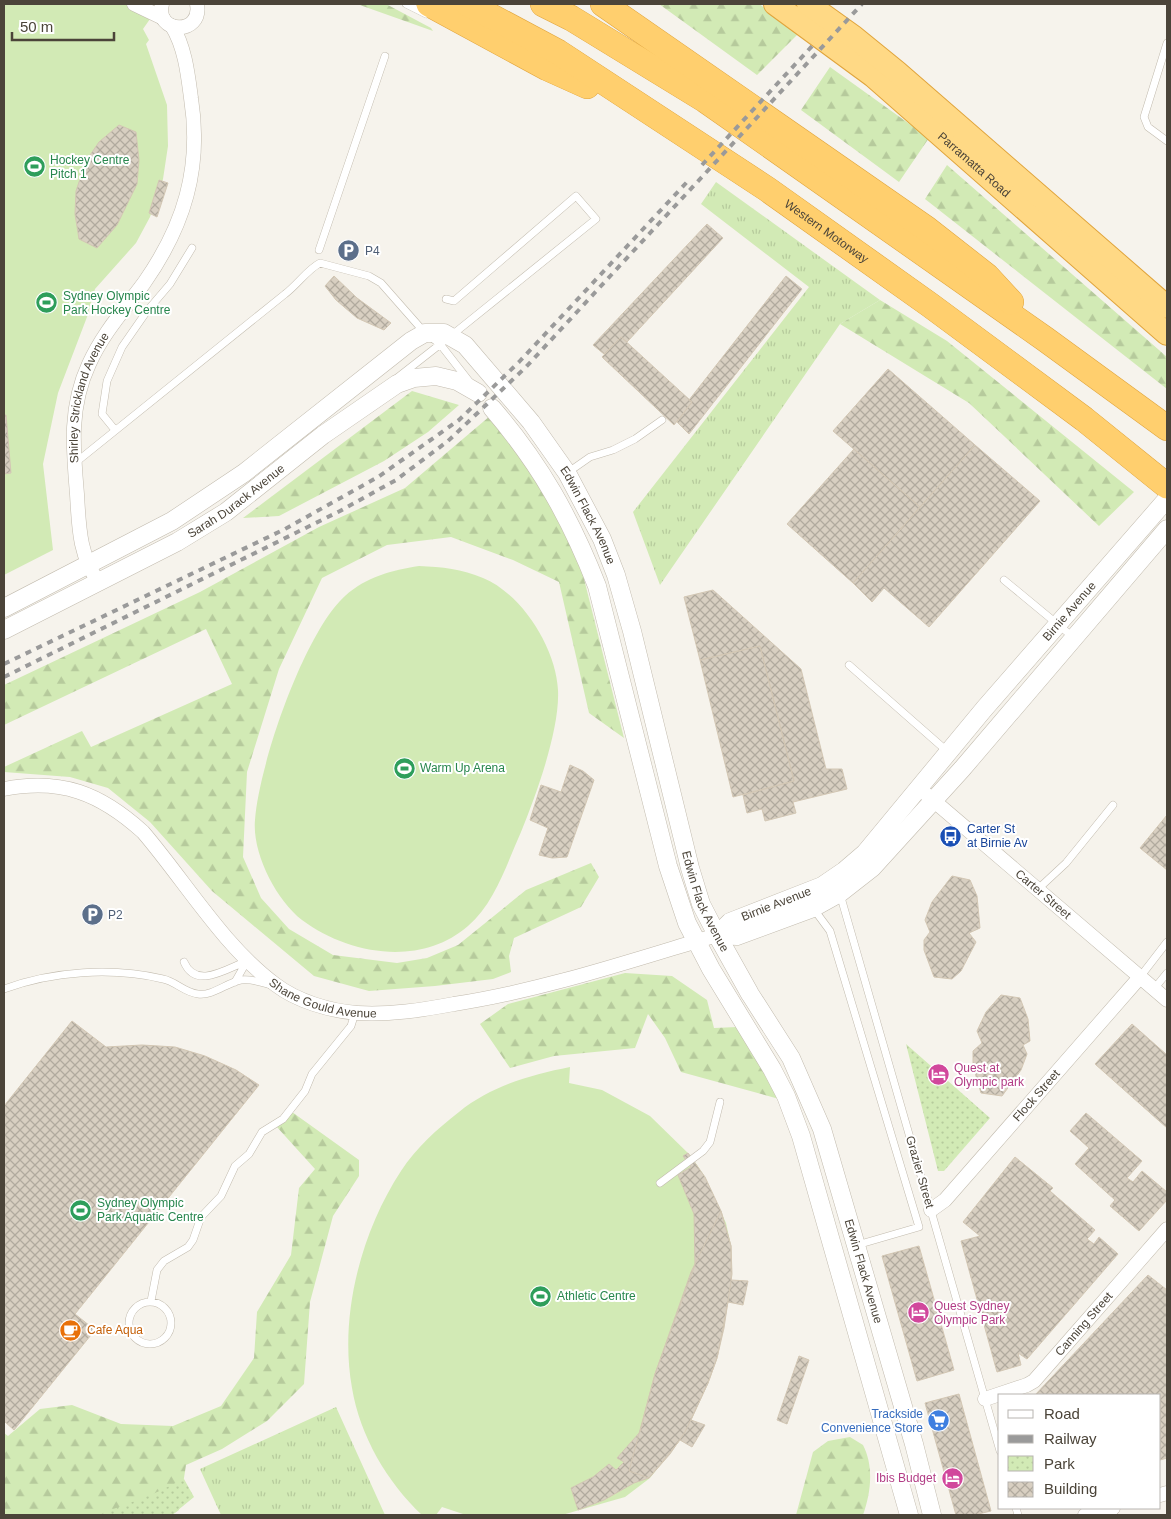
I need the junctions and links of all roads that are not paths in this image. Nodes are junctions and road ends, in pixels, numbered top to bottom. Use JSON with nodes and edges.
{"nodes":[{"id":1,"x":134,"y":4,"type":"edge"},
{"id":2,"x":162,"y":4,"type":"edge"},
{"id":3,"x":197,"y":4,"type":"edge"},
{"id":4,"x":406,"y":4,"type":"edge"},
{"id":5,"x":468,"y":4,"type":"edge"},
{"id":6,"x":543,"y":4,"type":"edge"},
{"id":7,"x":572,"y":4,"type":"edge"},
{"id":8,"x":603,"y":4,"type":"edge"},
{"id":9,"x":775,"y":4,"type":"edge"},
{"id":10,"x":808,"y":4,"type":"edge"},
{"id":11,"x":433,"y":11,"type":"edge"},
{"id":12,"x":173,"y":24,"type":"junction"},
{"id":13,"x":452,"y":26,"type":"dead end"},
{"id":14,"x":1167,"y":43,"type":"edge"},
{"id":15,"x":385,"y":56,"type":"dead end"},
{"id":16,"x":547,"y":68,"type":"junction"},
{"id":17,"x":720,"y":85,"type":"junction"},
{"id":18,"x":665,"y":122,"type":"junction"},
{"id":19,"x":1167,"y":141,"type":"edge"},
{"id":20,"x":192,"y":248,"type":"dead end"},
{"id":21,"x":319,"y":250,"type":"dead end"},
{"id":22,"x":446,"y":299,"type":"dead end"},
{"id":23,"x":1167,"y":307,"type":"edge"},
{"id":24,"x":425,"y":333,"type":"junction"},
{"id":25,"x":1167,"y":334,"type":"edge"},
{"id":26,"x":1045,"y":339,"type":"junction"},
{"id":27,"x":446,"y":340,"type":"junction"},
{"id":28,"x":389,"y":388,"type":"junction"},
{"id":29,"x":478,"y":393,"type":"joint"},
{"id":30,"x":492,"y":408,"type":"dead end"},
{"id":31,"x":662,"y":420,"type":"dead end"},
{"id":32,"x":1167,"y":428,"type":"edge"},
{"id":33,"x":115,"y":430,"type":"junction"},
{"id":34,"x":74,"y":463,"type":"junction"},
{"id":35,"x":567,"y":473,"type":"junction"},
{"id":36,"x":549,"y":484,"type":"junction"},
{"id":37,"x":1167,"y":486,"type":"edge"},
{"id":38,"x":1167,"y":499,"type":"edge"},
{"id":39,"x":1167,"y":529,"type":"edge"},
{"id":40,"x":87,"y":566,"type":"junction"},
{"id":41,"x":1004,"y":580,"type":"dead end"},
{"id":42,"x":99,"y":583,"type":"junction"},
{"id":43,"x":4,"y":608,"type":"edge"},
{"id":44,"x":1059,"y":625,"type":"junction"},
{"id":45,"x":4,"y":630,"type":"edge"},
{"id":46,"x":1074,"y":638,"type":"junction"},
{"id":47,"x":850,"y":666,"type":"dead end"},
{"id":48,"x":949,"y":752,"type":"junction"},
{"id":49,"x":4,"y":789,"type":"edge"},
{"id":50,"x":926,"y":795,"type":"junction"},
{"id":51,"x":1113,"y":805,"type":"dead end"},
{"id":52,"x":1038,"y":889,"type":"junction"},
{"id":53,"x":830,"y":893,"type":"junction"},
{"id":54,"x":813,"y":908,"type":"junction"},
{"id":55,"x":717,"y":935,"type":"junction"},
{"id":56,"x":697,"y":941,"type":"junction"},
{"id":57,"x":1167,"y":942,"type":"edge"},
{"id":58,"x":247,"y":961,"type":"junction"},
{"id":59,"x":184,"y":962,"type":"dead end"},
{"id":60,"x":1167,"y":973,"type":"edge"},
{"id":61,"x":1140,"y":977,"type":"junction"},
{"id":62,"x":235,"y":982,"type":"junction"},
{"id":63,"x":277,"y":986,"type":"junction"},
{"id":64,"x":4,"y":989,"type":"edge"},
{"id":65,"x":1154,"y":989,"type":"junction"},
{"id":66,"x":1167,"y":1000,"type":"edge"},
{"id":67,"x":355,"y":1013,"type":"junction"},
{"id":68,"x":720,"y":1102,"type":"dead end"},
{"id":69,"x":660,"y":1183,"type":"dead end"},
{"id":70,"x":931,"y":1210,"type":"junction"},
{"id":71,"x":1167,"y":1229,"type":"edge"},
{"id":72,"x":855,"y":1246,"type":"junction"},
{"id":73,"x":151,"y":1302,"type":"junction"},
{"id":74,"x":998,"y":1394,"type":"edge"},
{"id":75,"x":999,"y":1394,"type":"edge"},
{"id":76,"x":984,"y":1399,"type":"junction"},
{"id":77,"x":998,"y":1445,"type":"edge"},
{"id":78,"x":1108,"y":1509,"type":"edge"},
{"id":79,"x":909,"y":1515,"type":"edge"},
{"id":80,"x":932,"y":1515,"type":"edge"},
{"id":81,"x":1084,"y":1515,"type":"edge"}],
"edges":[{"from":1,"to":12,"type":"street"},
{"from":2,"to":12,"type":"street"},
{"from":3,"to":12,"type":"street"},
{"from":4,"to":11,"type":"lane"},
{"from":5,"to":18,"type":"highway","name":"Western Motorway"},
{"from":6,"to":26,"type":"highway"},
{"from":7,"to":17,"type":"highway"},
{"from":8,"to":17,"type":"highway"},
{"from":9,"to":25,"type":"highway","name":"Parramatta Road"},
{"from":10,"to":23,"type":"highway","name":"Parramatta Road"},
{"from":11,"to":16,"type":"highway"},
{"from":12,"to":34,"type":"street","name":"Shirley Strickland Avenue"},
{"from":13,"to":16,"type":"lane"},
{"from":14,"to":19,"type":"lane"},
{"from":15,"to":21,"type":"lane"},
{"from":16,"to":18,"type":"highway"},
{"from":17,"to":26,"type":"highway"},
{"from":18,"to":37,"type":"highway","name":"Western Motorway"},
{"from":20,"to":33,"type":"lane"},
{"from":22,"to":27,"type":"lane"},
{"from":24,"to":27,"type":"street"},
{"from":24,"to":33,"type":"lane"},
{"from":24,"to":40,"type":"street","name":"Sarah Durack Avenue"},
{"from":26,"to":32,"type":"highway"},
{"from":27,"to":28,"type":"lane"},
{"from":27,"to":29,"type":"lane"},
{"from":27,"to":35,"type":"street","name":"Edwin Flack Avenue"},
{"from":28,"to":29,"type":"street","name":"Sarah Durack Avenue"},
{"from":28,"to":42,"type":"street","name":"Sarah Durack Avenue"},
{"from":30,"to":36,"type":"street","name":"Edwin Flack Avenue"},
{"from":31,"to":35,"type":"lane"},
{"from":33,"to":34,"type":"lane"},
{"from":34,"to":40,"type":"street","name":"Shirley Strickland Avenue"},
{"from":35,"to":36,"type":"street"},
{"from":35,"to":55,"type":"street","name":"Edwin Flack Avenue"},
{"from":36,"to":56,"type":"street","name":"Edwin Flack Avenue"},
{"from":38,"to":44,"type":"street","name":"Birnie Avenue"},
{"from":39,"to":46,"type":"street","name":"Birnie Avenue"},
{"from":40,"to":42,"type":"street","name":"Shirley Strickland Avenue"},
{"from":40,"to":43,"type":"street","name":"Sarah Durack Avenue"},
{"from":41,"to":44,"type":"lane"},
{"from":42,"to":45,"type":"street","name":"Sarah Durack Avenue"},
{"from":44,"to":46,"type":"lane"},
{"from":44,"to":48,"type":"street","name":"Birnie Avenue"},
{"from":46,"to":50,"type":"street","name":"Birnie Avenue"},
{"from":47,"to":48,"type":"lane"},
{"from":48,"to":50,"type":"street","name":"Birnie Avenue"},
{"from":49,"to":58,"type":"street","name":"Shane Gould Avenue"},
{"from":50,"to":52,"type":"street","name":"Carter Street"},
{"from":50,"to":53,"type":"street","name":"Birnie Avenue"},
{"from":51,"to":52,"type":"lane"},
{"from":52,"to":61,"type":"street","name":"Carter Street"},
{"from":53,"to":54,"type":"street","name":"Birnie Avenue"},
{"from":53,"to":55,"type":"street","name":"Birnie Avenue"},
{"from":53,"to":70,"type":"lane","name":"Grazier Street"},
{"from":54,"to":55,"type":"street","name":"Birnie Avenue"},
{"from":54,"to":72,"type":"lane"},
{"from":55,"to":56,"type":"street","name":"Shane Gould Avenue"},
{"from":55,"to":72,"type":"street","name":"Edwin Flack Avenue"},
{"from":56,"to":67,"type":"street","name":"Shane Gould Avenue"},
{"from":56,"to":79,"type":"street","name":"Edwin Flack Avenue"},
{"from":57,"to":61,"type":"lane"},
{"from":58,"to":59,"type":"lane"},
{"from":58,"to":62,"type":"lane"},
{"from":58,"to":63,"type":"street","name":"Shane Gould Avenue"},
{"from":60,"to":65,"type":"lane"},
{"from":61,"to":65,"type":"street","name":"Carter Street"},
{"from":61,"to":70,"type":"street","name":"Flock Street"},
{"from":62,"to":63,"type":"lane"},
{"from":62,"to":64,"type":"lane"},
{"from":63,"to":67,"type":"street","name":"Shane Gould Avenue"},
{"from":65,"to":66,"type":"street","name":"Carter Street"},
{"from":67,"to":73,"type":"lane"},
{"from":68,"to":69,"type":"lane"},
{"from":70,"to":76,"type":"lane","name":"Grazier Street"},
{"from":71,"to":75,"type":"street","name":"Canning Street"},
{"from":72,"to":80,"type":"street","name":"Edwin Flack Avenue"},
{"from":73,"to":73,"type":"lane"},
{"from":74,"to":76,"type":"street","name":"Canning Street"},
{"from":76,"to":77,"type":"lane","name":"Grazier Street"},
{"from":78,"to":81,"type":"street"}]}
